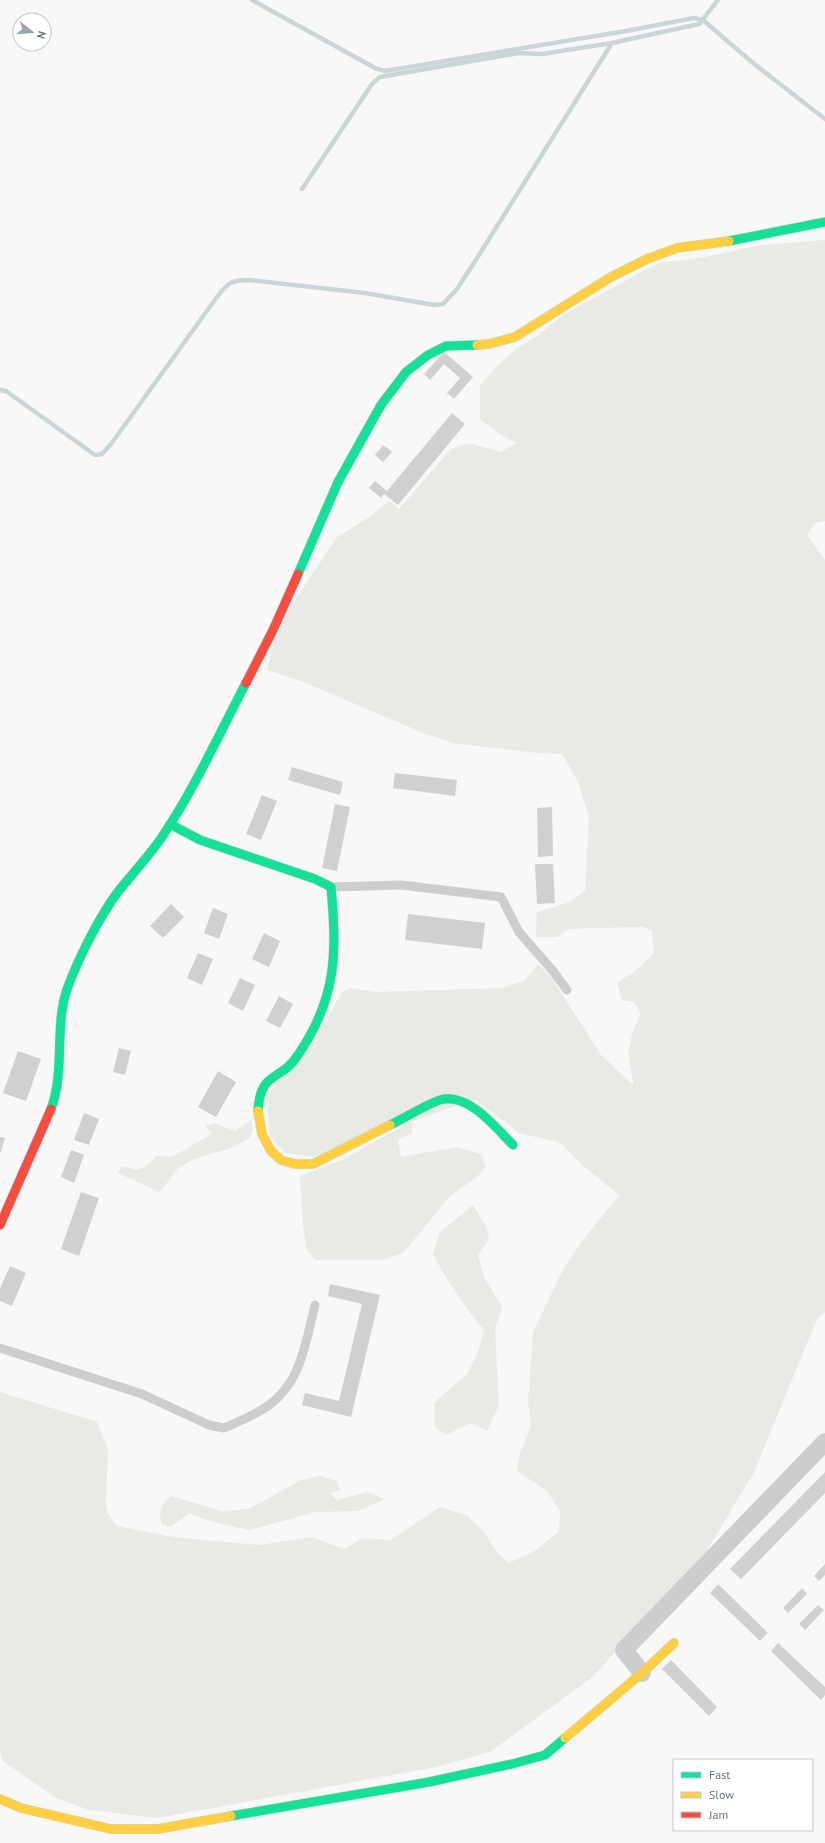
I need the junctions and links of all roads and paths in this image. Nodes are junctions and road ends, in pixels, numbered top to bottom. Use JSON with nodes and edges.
{"nodes":[{"id":1,"x":825,"y":222,"type":"edge"},
{"id":2,"x":170,"y":824,"type":"junction"},
{"id":3,"x":331,"y":887,"type":"junction"},
{"id":4,"x":567,"y":990,"type":"dead end"},
{"id":5,"x":513,"y":1145,"type":"dead end"},
{"id":6,"x":0,"y":1225,"type":"edge"},
{"id":7,"x":315,"y":1305,"type":"dead end"},
{"id":8,"x":0,"y":1348,"type":"edge"},
{"id":9,"x":825,"y":1442,"type":"edge"},
{"id":10,"x":674,"y":1643,"type":"dead end"},
{"id":11,"x":642,"y":1673,"type":"junction"},
{"id":12,"x":0,"y":1798,"type":"edge"}],
"edges":[{"from":1,"to":2,"type":"street"},
{"from":2,"to":3,"type":"street"},
{"from":2,"to":6,"type":"street"},
{"from":3,"to":4,"type":"lane"},
{"from":3,"to":5,"type":"street"},
{"from":7,"to":8,"type":"lane"},
{"from":9,"to":11,"type":"street"},
{"from":10,"to":11,"type":"street"},
{"from":11,"to":12,"type":"street"}]}
